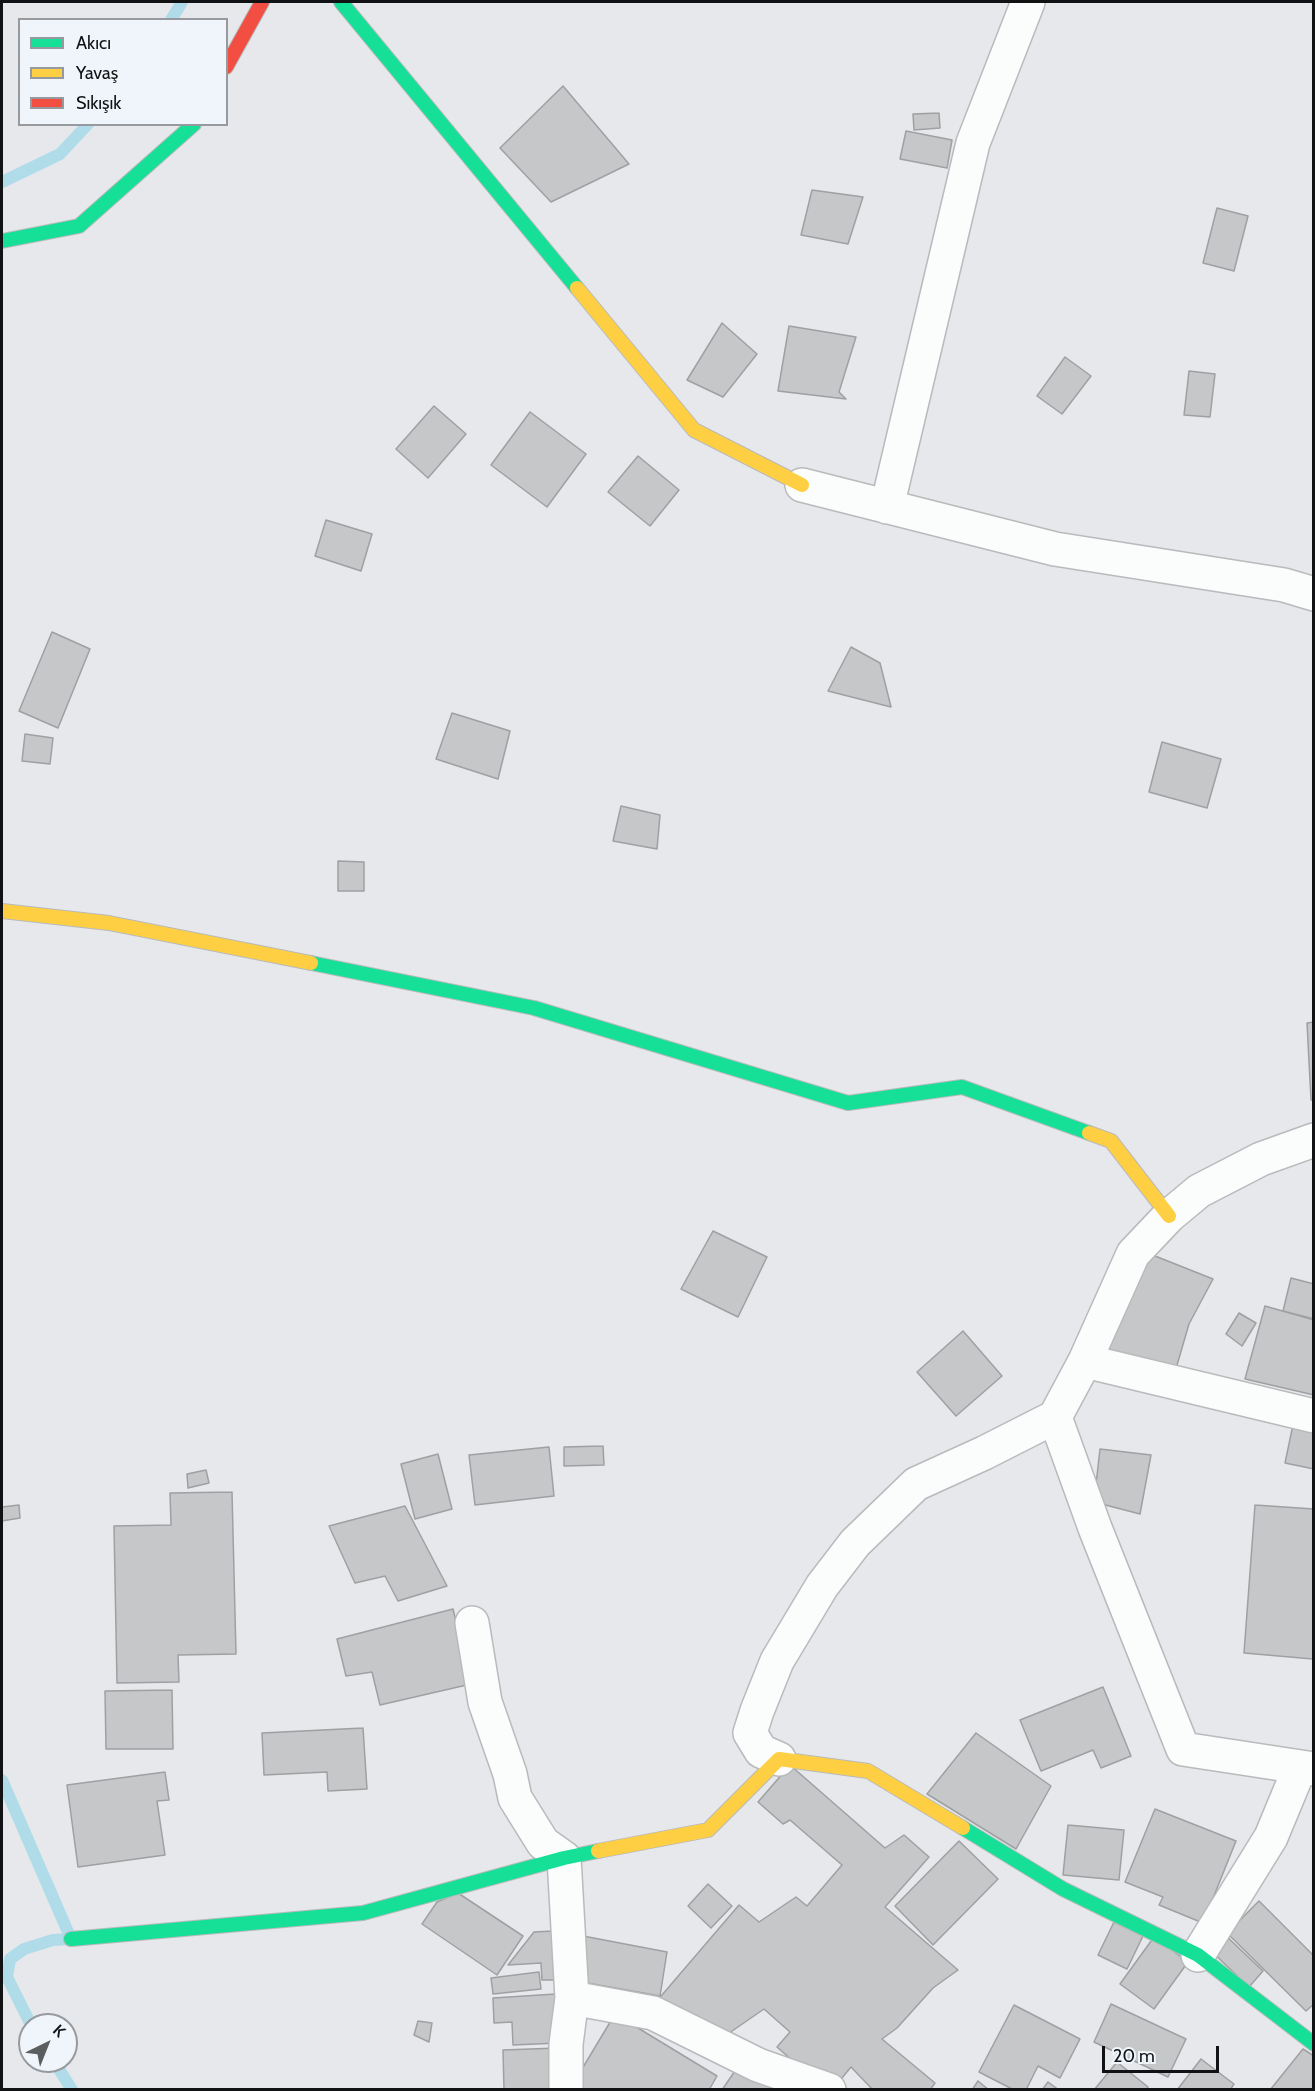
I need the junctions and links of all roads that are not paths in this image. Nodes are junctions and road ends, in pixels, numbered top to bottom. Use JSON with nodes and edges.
{"nodes":[{"id":1,"x":262,"y":2,"type":"edge"},
{"id":2,"x":341,"y":2,"type":"edge"},
{"id":3,"x":1028,"y":2,"type":"edge"},
{"id":4,"x":228,"y":63,"type":"edge"},
{"id":5,"x":192,"y":126,"type":"edge"},
{"id":6,"x":2,"y":241,"type":"edge"},
{"id":7,"x":802,"y":485,"type":"joint"},
{"id":8,"x":887,"y":507,"type":"junction"},
{"id":9,"x":1314,"y":594,"type":"edge"},
{"id":10,"x":2,"y":912,"type":"edge"},
{"id":11,"x":1314,"y":1140,"type":"edge"},
{"id":12,"x":1168,"y":1216,"type":"junction"},
{"id":13,"x":1085,"y":1361,"type":"junction"},
{"id":14,"x":1314,"y":1416,"type":"edge"},
{"id":15,"x":1055,"y":1417,"type":"junction"},
{"id":16,"x":472,"y":1623,"type":"dead end"},
{"id":17,"x":780,"y":1759,"type":"junction"},
{"id":18,"x":1307,"y":1768,"type":"edge"},
{"id":19,"x":564,"y":1858,"type":"junction"},
{"id":20,"x":71,"y":1939,"type":"dead end"},
{"id":21,"x":1198,"y":1955,"type":"junction"},
{"id":22,"x":572,"y":1998,"type":"junction"},
{"id":23,"x":1314,"y":2044,"type":"edge"},
{"id":24,"x":566,"y":2090,"type":"edge"},
{"id":25,"x":830,"y":2090,"type":"edge"}],
"edges":[{"from":1,"to":4,"type":"street"},
{"from":2,"to":7,"type":"street"},
{"from":3,"to":8,"type":"street"},
{"from":5,"to":6,"type":"street"},
{"from":7,"to":8,"type":"street"},
{"from":8,"to":9,"type":"street"},
{"from":10,"to":12,"type":"street"},
{"from":11,"to":12,"type":"street"},
{"from":12,"to":13,"type":"street"},
{"from":13,"to":14,"type":"street"},
{"from":13,"to":15,"type":"street"},
{"from":15,"to":17,"type":"street"},
{"from":15,"to":18,"type":"street"},
{"from":16,"to":19,"type":"street"},
{"from":17,"to":19,"type":"street"},
{"from":17,"to":21,"type":"street"},
{"from":18,"to":21,"type":"street"},
{"from":19,"to":20,"type":"street"},
{"from":19,"to":22,"type":"street"},
{"from":21,"to":23,"type":"street"},
{"from":22,"to":24,"type":"street"},
{"from":22,"to":25,"type":"street"}]}
